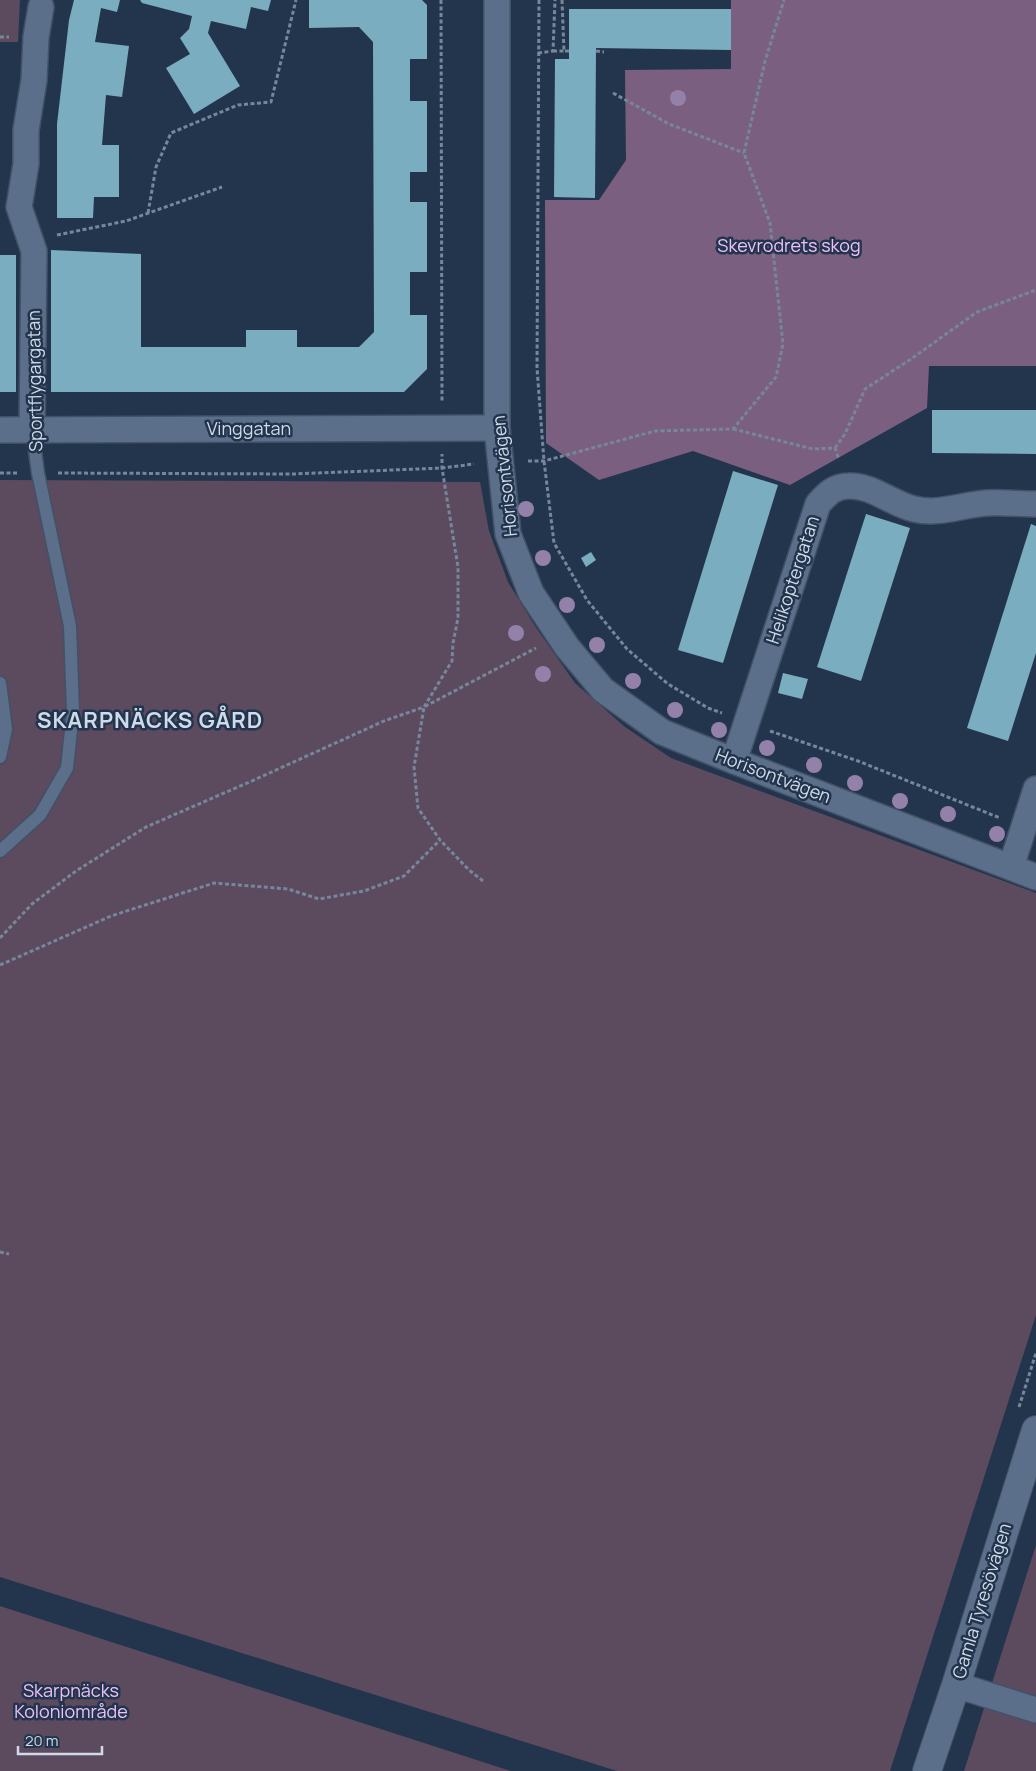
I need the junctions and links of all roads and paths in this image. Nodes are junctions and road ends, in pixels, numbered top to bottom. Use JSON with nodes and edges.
{"nodes":[{"id":1,"x":296,"y":0,"type":"edge"},
{"id":2,"x":442,"y":0,"type":"edge"},
{"id":3,"x":497,"y":0,"type":"edge"},
{"id":4,"x":539,"y":0,"type":"edge"},
{"id":5,"x":555,"y":0,"type":"edge"},
{"id":6,"x":562,"y":0,"type":"edge"},
{"id":7,"x":784,"y":0,"type":"edge"},
{"id":8,"x":41,"y":7,"type":"dead end"},
{"id":9,"x":553,"y":51,"type":"junction"},
{"id":10,"x":564,"y":51,"type":"junction"},
{"id":11,"x":570,"y":51,"type":"dead end"},
{"id":12,"x":596,"y":51,"type":"dead end"},
{"id":13,"x":604,"y":52,"type":"dead end"},
{"id":14,"x":538,"y":53,"type":"junction"},
{"id":15,"x":613,"y":93,"type":"dead end"},
{"id":16,"x":744,"y":152,"type":"junction"},
{"id":17,"x":222,"y":186,"type":"dead end"},
{"id":18,"x":148,"y":213,"type":"junction"},
{"id":19,"x":34,"y":251,"type":"junction"},
{"id":20,"x":1036,"y":290,"type":"edge"},
{"id":21,"x":442,"y":428,"type":"junction"},
{"id":22,"x":497,"y":428,"type":"junction"},
{"id":23,"x":32,"y":429,"type":"junction"},
{"id":24,"x":733,"y":429,"type":"junction"},
{"id":25,"x":0,"y":430,"type":"edge"},
{"id":26,"x":834,"y":448,"type":"junction"},
{"id":27,"x":500,"y":461,"type":"junction"},
{"id":28,"x":544,"y":461,"type":"junction"},
{"id":29,"x":442,"y":468,"type":"junction"},
{"id":30,"x":0,"y":473,"type":"edge"},
{"id":31,"x":38,"y":474,"type":"junction"},
{"id":32,"x":850,"y":486,"type":"junction"},
{"id":33,"x":1036,"y":504,"type":"edge"},
{"id":34,"x":559,"y":636,"type":"junction"},
{"id":35,"x":0,"y":683,"type":"edge"},
{"id":36,"x":424,"y":707,"type":"junction"},
{"id":37,"x":746,"y":722,"type":"junction"},
{"id":38,"x":0,"y":756,"type":"edge"},
{"id":39,"x":734,"y":762,"type":"junction"},
{"id":40,"x":1036,"y":790,"type":"edge"},
{"id":41,"x":1024,"y":827,"type":"junction"},
{"id":42,"x":440,"y":840,"type":"junction"},
{"id":43,"x":0,"y":851,"type":"edge"},
{"id":44,"x":1012,"y":867,"type":"junction"},
{"id":45,"x":1036,"y":877,"type":"edge"},
{"id":46,"x":483,"y":881,"type":"dead end"},
{"id":47,"x":0,"y":938,"type":"edge"},
{"id":48,"x":0,"y":965,"type":"edge"},
{"id":49,"x":0,"y":1252,"type":"edge"},
{"id":50,"x":9,"y":1254,"type":"dead end"},
{"id":51,"x":1036,"y":1430,"type":"edge"},
{"id":52,"x":956,"y":1685,"type":"junction"},
{"id":53,"x":1036,"y":1710,"type":"edge"},
{"id":54,"x":927,"y":1771,"type":"edge"}],
"edges":[{"from":1,"to":18,"type":"path"},
{"from":2,"to":21,"type":"path"},
{"from":3,"to":22,"type":"street","name":"Horisontvägen"},
{"from":4,"to":14,"type":"path"},
{"from":5,"to":9,"type":"path"},
{"from":6,"to":10,"type":"path"},
{"from":7,"to":16,"type":"path"},
{"from":8,"to":19,"type":"street","name":"Sportflygargatan"},
{"from":9,"to":10,"type":"path"},
{"from":9,"to":14,"type":"path"},
{"from":10,"to":11,"type":"path"},
{"from":12,"to":13,"type":"path"},
{"from":14,"to":28,"type":"path"},
{"from":15,"to":16,"type":"path"},
{"from":16,"to":24,"type":"path"},
{"from":17,"to":18,"type":"path"},
{"from":18,"to":19,"type":"path"},
{"from":19,"to":23,"type":"street","name":"Sportflygargatan"},
{"from":20,"to":26,"type":"path"},
{"from":21,"to":22,"type":"street","name":"Vinggatan"},
{"from":21,"to":23,"type":"street","name":"Vinggatan"},
{"from":21,"to":29,"type":"path"},
{"from":22,"to":27,"type":"street","name":"Horisontvägen"},
{"from":23,"to":25,"type":"street","name":"Vinggatan"},
{"from":23,"to":31,"type":"lane","name":"Sportflygargatan"},
{"from":24,"to":26,"type":"path"},
{"from":24,"to":28,"type":"path"},
{"from":26,"to":32,"type":"path"},
{"from":27,"to":28,"type":"path"},
{"from":27,"to":29,"type":"path"},
{"from":27,"to":34,"type":"street","name":"Horisontvägen"},
{"from":28,"to":37,"type":"path"},
{"from":29,"to":31,"type":"path"},
{"from":29,"to":36,"type":"path"},
{"from":30,"to":31,"type":"path"},
{"from":31,"to":43,"type":"lane","name":"Sportflygargatan"},
{"from":32,"to":33,"type":"street"},
{"from":32,"to":37,"type":"street","name":"Helikoptergatan"},
{"from":34,"to":36,"type":"path"},
{"from":34,"to":39,"type":"street","name":"Horisontvägen"},
{"from":35,"to":38,"type":"lane"},
{"from":36,"to":42,"type":"path"},
{"from":36,"to":47,"type":"path"},
{"from":37,"to":39,"type":"street","name":"Helikoptergatan"},
{"from":37,"to":41,"type":"path"},
{"from":39,"to":44,"type":"street","name":"Horisontvägen"},
{"from":40,"to":41,"type":"street"},
{"from":41,"to":44,"type":"street"},
{"from":42,"to":46,"type":"path"},
{"from":42,"to":48,"type":"path"},
{"from":44,"to":45,"type":"street","name":"Horisontvägen"},
{"from":49,"to":50,"type":"path"},
{"from":51,"to":52,"type":"street","name":"Gamla Tyresövägen"},
{"from":52,"to":53,"type":"street"},
{"from":52,"to":54,"type":"street","name":"Gamla Tyresövägen"}]}
